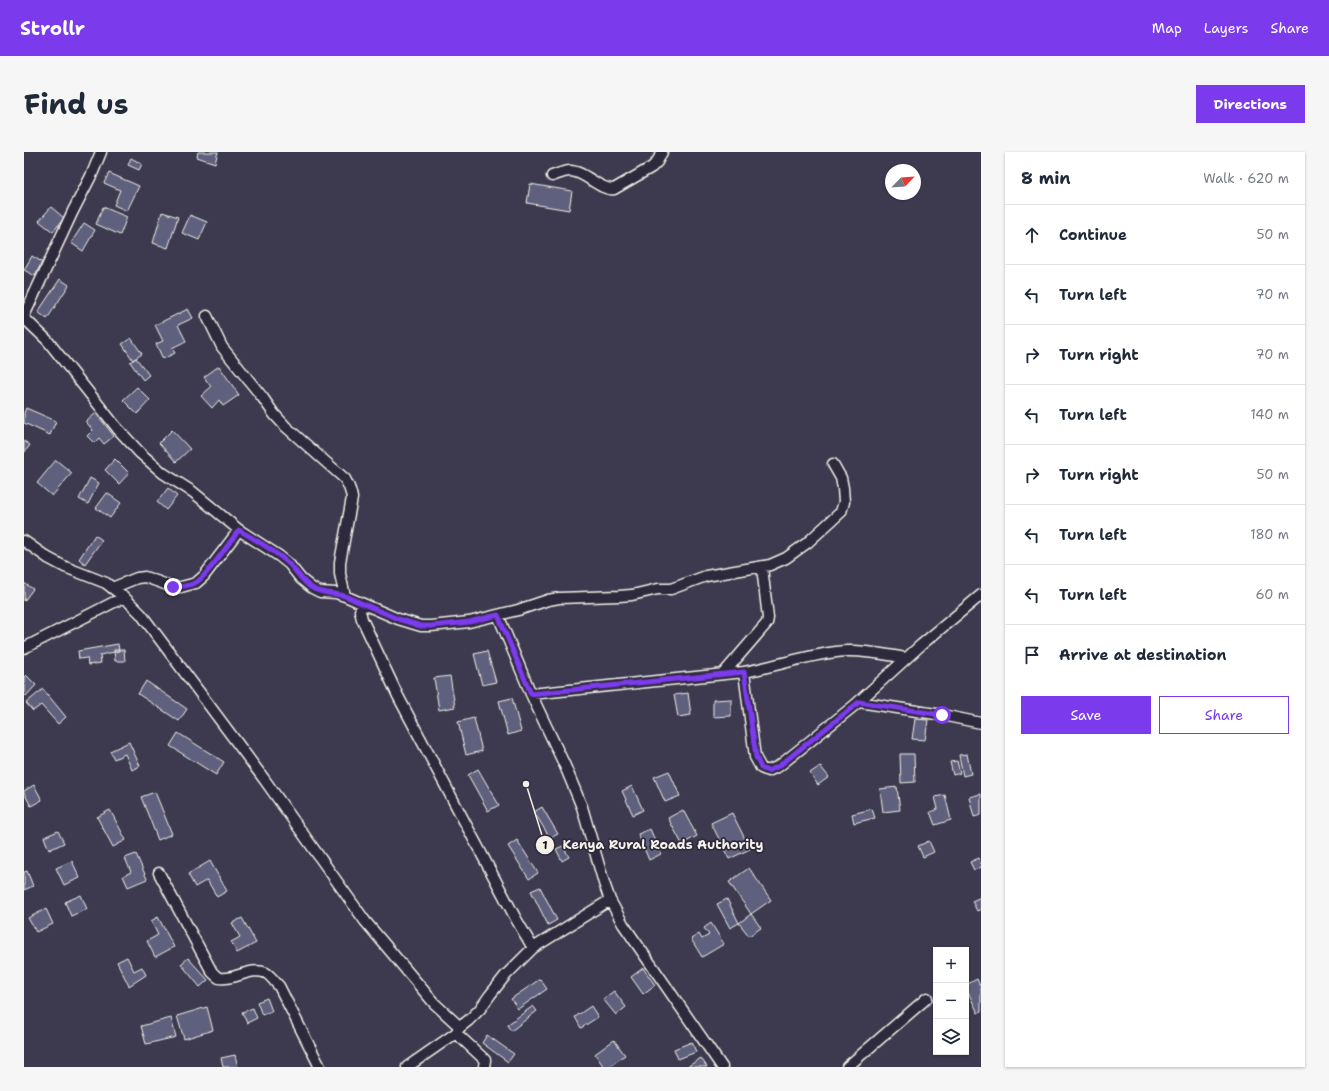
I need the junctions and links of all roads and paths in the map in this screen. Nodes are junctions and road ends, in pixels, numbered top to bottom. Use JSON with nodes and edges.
{"nodes":[{"id":1,"x":101,"y":152,"type":"edge"},
{"id":2,"x":662,"y":152,"type":"edge"},
{"id":3,"x":552,"y":176,"type":"dead end"},
{"id":4,"x":206,"y":316,"type":"dead end"},
{"id":5,"x":24,"y":317,"type":"edge"},
{"id":6,"x":833,"y":464,"type":"dead end"},
{"id":7,"x":239,"y":530,"type":"junction"},
{"id":8,"x":24,"y":541,"type":"edge"},
{"id":9,"x":762,"y":567,"type":"junction"},
{"id":10,"x":112,"y":588,"type":"junction"},
{"id":11,"x":981,"y":595,"type":"edge"},
{"id":12,"x":345,"y":596,"type":"junction"},
{"id":13,"x":124,"y":597,"type":"junction"},
{"id":14,"x":362,"y":604,"type":"junction"},
{"id":15,"x":498,"y":615,"type":"junction"},
{"id":16,"x":24,"y":648,"type":"edge"},
{"id":17,"x":907,"y":658,"type":"junction"},
{"id":18,"x":744,"y":672,"type":"junction"},
{"id":19,"x":723,"y":674,"type":"junction"},
{"id":20,"x":531,"y":694,"type":"junction"},
{"id":21,"x":859,"y":702,"type":"junction"},
{"id":22,"x":981,"y":723,"type":"edge"},
{"id":23,"x":159,"y":873,"type":"dead end"},
{"id":24,"x":610,"y":900,"type":"junction"},
{"id":25,"x":533,"y":948,"type":"junction"},
{"id":26,"x":927,"y":998,"type":"dead end"},
{"id":27,"x":458,"y":1030,"type":"junction"},
{"id":28,"x":320,"y":1067,"type":"edge"},
{"id":29,"x":407,"y":1067,"type":"edge"},
{"id":30,"x":484,"y":1067,"type":"edge"},
{"id":31,"x":722,"y":1067,"type":"edge"},
{"id":32,"x":847,"y":1067,"type":"edge"}],
"edges":[{"from":1,"to":5,"type":"street"},
{"from":2,"to":3,"type":"street"},
{"from":4,"to":12,"type":"street"},
{"from":5,"to":7,"type":"street"},
{"from":6,"to":9,"type":"street"},
{"from":7,"to":10,"type":"street"},
{"from":7,"to":12,"type":"street"},
{"from":8,"to":10,"type":"street"},
{"from":9,"to":15,"type":"street"},
{"from":9,"to":19,"type":"street"},
{"from":10,"to":13,"type":"street"},
{"from":11,"to":17,"type":"street"},
{"from":12,"to":14,"type":"street"},
{"from":13,"to":16,"type":"street"},
{"from":13,"to":27,"type":"street"},
{"from":14,"to":15,"type":"street"},
{"from":14,"to":25,"type":"street"},
{"from":15,"to":20,"type":"street"},
{"from":17,"to":18,"type":"street"},
{"from":17,"to":21,"type":"street"},
{"from":18,"to":19,"type":"street"},
{"from":18,"to":21,"type":"street"},
{"from":19,"to":20,"type":"street"},
{"from":20,"to":24,"type":"street"},
{"from":21,"to":22,"type":"street"},
{"from":23,"to":28,"type":"street"},
{"from":24,"to":25,"type":"street"},
{"from":24,"to":31,"type":"street"},
{"from":25,"to":27,"type":"street"},
{"from":26,"to":32,"type":"street"},
{"from":27,"to":29,"type":"street"},
{"from":27,"to":30,"type":"street"}]}
